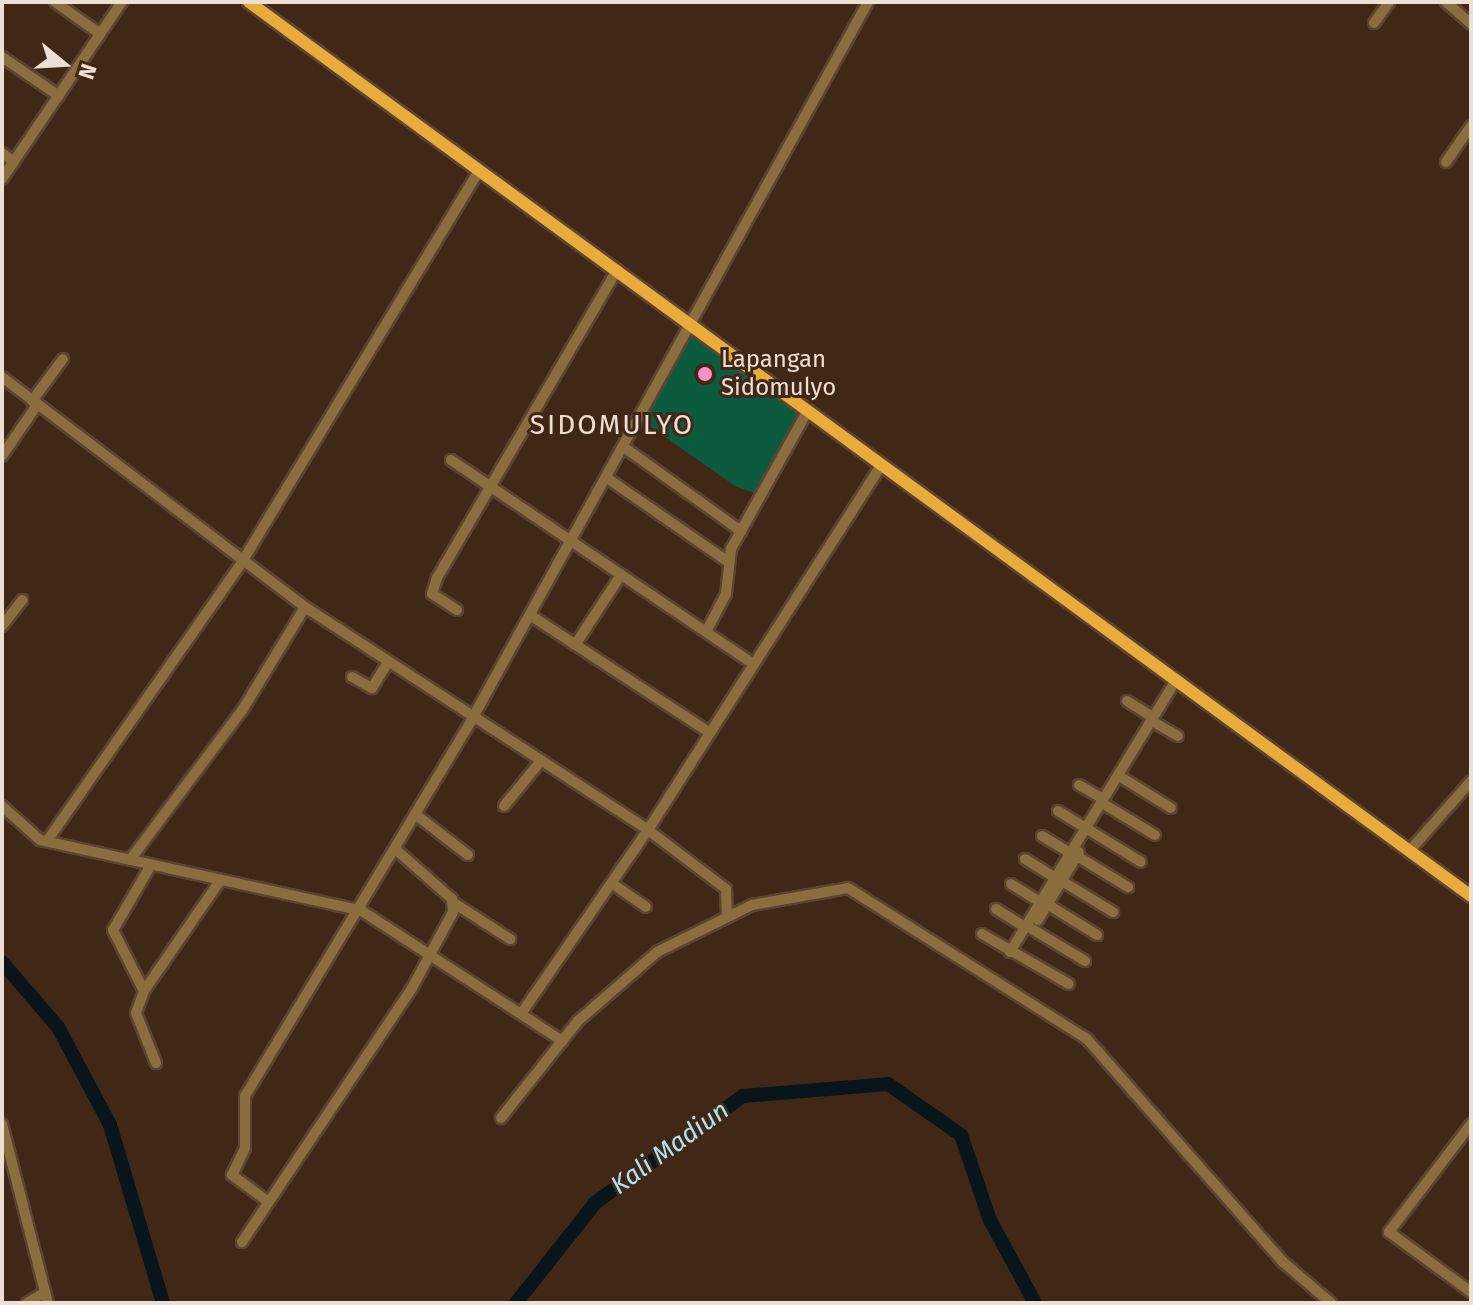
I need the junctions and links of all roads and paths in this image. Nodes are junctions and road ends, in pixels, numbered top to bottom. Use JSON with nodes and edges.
{"nodes":[{"id":1,"x":55,"y":2,"type":"edge"},
{"id":2,"x":122,"y":2,"type":"edge"},
{"id":3,"x":249,"y":2,"type":"edge"},
{"id":4,"x":868,"y":2,"type":"edge"},
{"id":5,"x":1389,"y":2,"type":"edge"},
{"id":6,"x":1446,"y":2,"type":"edge"},
{"id":7,"x":1374,"y":23,"type":"dead end"},
{"id":8,"x":1471,"y":24,"type":"edge"},
{"id":9,"x":99,"y":33,"type":"junction"},
{"id":10,"x":2,"y":57,"type":"edge"},
{"id":11,"x":59,"y":96,"type":"junction"},
{"id":12,"x":1471,"y":126,"type":"edge"},
{"id":13,"x":2,"y":153,"type":"edge"},
{"id":14,"x":14,"y":162,"type":"junction"},
{"id":15,"x":1446,"y":162,"type":"dead end"},
{"id":16,"x":479,"y":171,"type":"junction"},
{"id":17,"x":2,"y":179,"type":"edge"},
{"id":18,"x":617,"y":270,"type":"junction"},
{"id":19,"x":689,"y":325,"type":"junction"},
{"id":20,"x":63,"y":359,"type":"dead end"},
{"id":21,"x":2,"y":377,"type":"edge"},
{"id":22,"x":35,"y":403,"type":"junction"},
{"id":23,"x":807,"y":412,"type":"junction"},
{"id":24,"x":625,"y":448,"type":"junction"},
{"id":25,"x":2,"y":456,"type":"edge"},
{"id":26,"x":451,"y":460,"type":"dead end"},
{"id":27,"x":881,"y":465,"type":"junction"},
{"id":28,"x":607,"y":478,"type":"junction"},
{"id":29,"x":490,"y":486,"type":"junction"},
{"id":30,"x":741,"y":531,"type":"junction"},
{"id":31,"x":572,"y":542,"type":"junction"},
{"id":32,"x":727,"y":561,"type":"junction"},
{"id":33,"x":242,"y":562,"type":"junction"},
{"id":34,"x":621,"y":575,"type":"junction"},
{"id":35,"x":22,"y":600,"type":"dead end"},
{"id":36,"x":305,"y":607,"type":"junction"},
{"id":37,"x":457,"y":610,"type":"dead end"},
{"id":38,"x":530,"y":615,"type":"junction"},
{"id":39,"x":2,"y":626,"type":"edge"},
{"id":40,"x":707,"y":630,"type":"junction"},
{"id":41,"x":575,"y":645,"type":"junction"},
{"id":42,"x":388,"y":662,"type":"junction"},
{"id":43,"x":754,"y":664,"type":"junction"},
{"id":44,"x":352,"y":677,"type":"dead end"},
{"id":45,"x":1177,"y":685,"type":"junction"},
{"id":46,"x":1127,"y":701,"type":"dead end"},
{"id":47,"x":472,"y":719,"type":"junction"},
{"id":48,"x":1155,"y":720,"type":"junction"},
{"id":49,"x":710,"y":733,"type":"junction"},
{"id":50,"x":1178,"y":736,"type":"dead end"},
{"id":51,"x":540,"y":762,"type":"junction"},
{"id":52,"x":1124,"y":779,"type":"junction"},
{"id":53,"x":1471,"y":781,"type":"edge"},
{"id":54,"x":1079,"y":785,"type":"dead end"},
{"id":55,"x":1105,"y":803,"type":"junction"},
{"id":56,"x":2,"y":806,"type":"edge"},
{"id":57,"x":504,"y":806,"type":"dead end"},
{"id":58,"x":1171,"y":808,"type":"dead end"},
{"id":59,"x":1058,"y":811,"type":"dead end"},
{"id":60,"x":415,"y":814,"type":"junction"},
{"id":61,"x":1091,"y":826,"type":"junction"},
{"id":62,"x":648,"y":830,"type":"junction"},
{"id":63,"x":1155,"y":835,"type":"dead end"},
{"id":64,"x":1042,"y":836,"type":"dead end"},
{"id":65,"x":47,"y":841,"type":"junction"},
{"id":66,"x":1412,"y":848,"type":"junction"},
{"id":67,"x":395,"y":849,"type":"junction"},
{"id":68,"x":1074,"y":854,"type":"junction"},
{"id":69,"x":468,"y":855,"type":"dead end"},
{"id":70,"x":1025,"y":859,"type":"dead end"},
{"id":71,"x":130,"y":860,"type":"junction"},
{"id":72,"x":1141,"y":862,"type":"dead end"},
{"id":73,"x":151,"y":865,"type":"junction"},
{"id":74,"x":1058,"y":879,"type":"junction"},
{"id":75,"x":220,"y":881,"type":"junction"},
{"id":76,"x":613,"y":884,"type":"junction"},
{"id":77,"x":1011,"y":884,"type":"dead end"},
{"id":78,"x":1128,"y":887,"type":"dead end"},
{"id":79,"x":1471,"y":896,"type":"edge"},
{"id":80,"x":454,"y":903,"type":"junction"},
{"id":81,"x":1044,"y":903,"type":"junction"},
{"id":82,"x":646,"y":907,"type":"dead end"},
{"id":83,"x":996,"y":909,"type":"dead end"},
{"id":84,"x":362,"y":911,"type":"junction"},
{"id":85,"x":1113,"y":912,"type":"dead end"},
{"id":86,"x":727,"y":915,"type":"junction"},
{"id":87,"x":1029,"y":928,"type":"junction"},
{"id":88,"x":982,"y":934,"type":"dead end"},
{"id":89,"x":1097,"y":935,"type":"dead end"},
{"id":90,"x":510,"y":939,"type":"dead end"},
{"id":91,"x":428,"y":949,"type":"junction"},
{"id":92,"x":1014,"y":952,"type":"junction"},
{"id":93,"x":1085,"y":961,"type":"dead end"},
{"id":94,"x":1069,"y":984,"type":"dead end"},
{"id":95,"x":144,"y":991,"type":"junction"},
{"id":96,"x":523,"y":1011,"type":"junction"},
{"id":97,"x":562,"y":1041,"type":"junction"},
{"id":98,"x":156,"y":1063,"type":"dead end"},
{"id":99,"x":501,"y":1118,"type":"dead end"},
{"id":100,"x":2,"y":1124,"type":"edge"},
{"id":101,"x":1471,"y":1124,"type":"edge"},
{"id":102,"x":12,"y":1170,"type":"junction"},
{"id":103,"x":2,"y":1178,"type":"edge"},
{"id":104,"x":267,"y":1201,"type":"junction"},
{"id":105,"x":242,"y":1242,"type":"dead end"},
{"id":106,"x":1471,"y":1292,"type":"edge"},
{"id":107,"x":46,"y":1297,"type":"edge"},
{"id":108,"x":27,"y":1303,"type":"edge"},
{"id":109,"x":1331,"y":1303,"type":"edge"}],
"edges":[{"from":1,"to":9,"type":"street"},
{"from":2,"to":9,"type":"street"},
{"from":3,"to":16,"type":"main road"},
{"from":4,"to":19,"type":"street"},
{"from":5,"to":7,"type":"street"},
{"from":6,"to":8,"type":"street"},
{"from":9,"to":11,"type":"street"},
{"from":10,"to":11,"type":"street"},
{"from":11,"to":14,"type":"street"},
{"from":12,"to":15,"type":"street"},
{"from":13,"to":14,"type":"street"},
{"from":14,"to":17,"type":"street"},
{"from":16,"to":18,"type":"main road"},
{"from":16,"to":33,"type":"street"},
{"from":18,"to":19,"type":"main road"},
{"from":18,"to":29,"type":"street"},
{"from":19,"to":23,"type":"main road"},
{"from":19,"to":24,"type":"street"},
{"from":20,"to":22,"type":"street"},
{"from":21,"to":22,"type":"street"},
{"from":22,"to":25,"type":"street"},
{"from":22,"to":33,"type":"street"},
{"from":23,"to":27,"type":"main road"},
{"from":23,"to":30,"type":"street"},
{"from":24,"to":28,"type":"street"},
{"from":24,"to":30,"type":"street"},
{"from":26,"to":29,"type":"street"},
{"from":27,"to":43,"type":"street"},
{"from":27,"to":45,"type":"main road"},
{"from":28,"to":31,"type":"street"},
{"from":28,"to":32,"type":"street"},
{"from":29,"to":31,"type":"street"},
{"from":29,"to":37,"type":"street"},
{"from":30,"to":32,"type":"street"},
{"from":31,"to":34,"type":"street"},
{"from":31,"to":38,"type":"street"},
{"from":32,"to":40,"type":"street"},
{"from":33,"to":36,"type":"street"},
{"from":33,"to":65,"type":"street"},
{"from":34,"to":40,"type":"street"},
{"from":34,"to":41,"type":"street"},
{"from":35,"to":39,"type":"street"},
{"from":36,"to":42,"type":"street"},
{"from":36,"to":71,"type":"street"},
{"from":38,"to":41,"type":"street"},
{"from":38,"to":47,"type":"street"},
{"from":40,"to":43,"type":"street"},
{"from":41,"to":49,"type":"street"},
{"from":42,"to":44,"type":"street"},
{"from":42,"to":47,"type":"street"},
{"from":43,"to":49,"type":"street"},
{"from":45,"to":48,"type":"street"},
{"from":45,"to":66,"type":"main road"},
{"from":46,"to":48,"type":"street"},
{"from":47,"to":51,"type":"street"},
{"from":47,"to":60,"type":"street"},
{"from":48,"to":50,"type":"street"},
{"from":48,"to":52,"type":"street"},
{"from":48,"to":55,"type":"street"},
{"from":49,"to":62,"type":"street"},
{"from":51,"to":57,"type":"street"},
{"from":51,"to":62,"type":"street"},
{"from":52,"to":55,"type":"street"},
{"from":52,"to":58,"type":"street"},
{"from":53,"to":66,"type":"street"},
{"from":54,"to":55,"type":"street"},
{"from":55,"to":61,"type":"street"},
{"from":55,"to":63,"type":"street"},
{"from":56,"to":65,"type":"street"},
{"from":59,"to":61,"type":"street"},
{"from":60,"to":67,"type":"street"},
{"from":60,"to":69,"type":"street"},
{"from":61,"to":68,"type":"street"},
{"from":61,"to":72,"type":"street"},
{"from":62,"to":76,"type":"street"},
{"from":62,"to":86,"type":"street"},
{"from":64,"to":68,"type":"street"},
{"from":65,"to":71,"type":"street"},
{"from":66,"to":79,"type":"main road"},
{"from":67,"to":80,"type":"street"},
{"from":67,"to":84,"type":"street"},
{"from":68,"to":74,"type":"street"},
{"from":68,"to":78,"type":"street"},
{"from":70,"to":74,"type":"street"},
{"from":71,"to":73,"type":"street"},
{"from":73,"to":75,"type":"street"},
{"from":73,"to":95,"type":"street"},
{"from":74,"to":81,"type":"street"},
{"from":74,"to":85,"type":"street"},
{"from":75,"to":84,"type":"street"},
{"from":75,"to":95,"type":"street"},
{"from":76,"to":82,"type":"street"},
{"from":76,"to":96,"type":"street"},
{"from":77,"to":81,"type":"street"},
{"from":80,"to":90,"type":"street"},
{"from":80,"to":91,"type":"street"},
{"from":81,"to":87,"type":"street"},
{"from":81,"to":89,"type":"street"},
{"from":83,"to":87,"type":"street"},
{"from":84,"to":91,"type":"street"},
{"from":84,"to":104,"type":"street"},
{"from":86,"to":97,"type":"street"},
{"from":86,"to":109,"type":"street"},
{"from":87,"to":92,"type":"street"},
{"from":87,"to":93,"type":"street"},
{"from":88,"to":92,"type":"street"},
{"from":91,"to":96,"type":"street"},
{"from":91,"to":104,"type":"street"},
{"from":92,"to":94,"type":"street"},
{"from":95,"to":98,"type":"street"},
{"from":96,"to":97,"type":"street"},
{"from":97,"to":99,"type":"street"},
{"from":100,"to":102,"type":"street"},
{"from":101,"to":106,"type":"street"},
{"from":102,"to":103,"type":"street"},
{"from":102,"to":107,"type":"street"},
{"from":104,"to":105,"type":"street"},
{"from":107,"to":108,"type":"street"}]}
